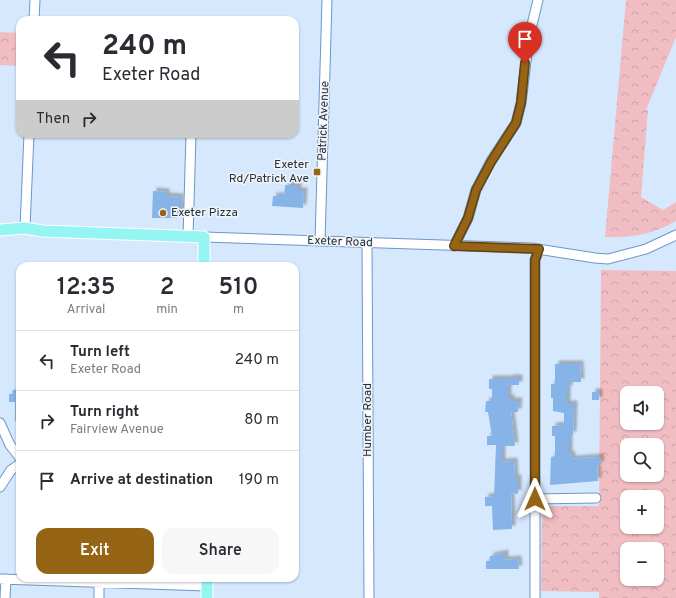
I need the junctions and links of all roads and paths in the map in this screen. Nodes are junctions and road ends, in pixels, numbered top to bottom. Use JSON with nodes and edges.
{"nodes":[{"id":1,"x":35,"y":0,"type":"edge"},
{"id":2,"x":328,"y":0,"type":"edge"},
{"id":3,"x":538,"y":0,"type":"edge"},
{"id":4,"x":34,"y":16,"type":"edge"},
{"id":5,"x":29,"y":138,"type":"edge"},
{"id":6,"x":191,"y":138,"type":"edge"},
{"id":7,"x":24,"y":228,"type":"junction"},
{"id":8,"x":0,"y":230,"type":"edge"},
{"id":9,"x":676,"y":235,"type":"edge"},
{"id":10,"x":188,"y":236,"type":"junction"},
{"id":11,"x":204,"y":237,"type":"junction"},
{"id":12,"x":320,"y":241,"type":"junction"},
{"id":13,"x":367,"y":243,"type":"junction"},
{"id":14,"x":454,"y":246,"type":"junction"},
{"id":15,"x":539,"y":249,"type":"junction"},
{"id":16,"x":204,"y":262,"type":"edge"},
{"id":17,"x":0,"y":423,"type":"edge"},
{"id":18,"x":16,"y":453,"type":"edge"},
{"id":19,"x":16,"y":467,"type":"edge"},
{"id":20,"x":0,"y":487,"type":"edge"},
{"id":21,"x":596,"y":498,"type":"dead end"},
{"id":22,"x":535,"y":499,"type":"junction"},
{"id":23,"x":3,"y":579,"type":"edge"},
{"id":24,"x":16,"y":579,"type":"edge"},
{"id":25,"x":99,"y":582,"type":"joint"},
{"id":26,"x":207,"y":582,"type":"edge"},
{"id":27,"x":5,"y":598,"type":"edge"},
{"id":28,"x":99,"y":598,"type":"edge"},
{"id":29,"x":207,"y":598,"type":"edge"},
{"id":30,"x":369,"y":598,"type":"edge"},
{"id":31,"x":534,"y":598,"type":"edge"}],
"edges":[{"from":1,"to":4,"type":"street"},
{"from":2,"to":12,"type":"street","name":"Patrick Avenue"},
{"from":3,"to":14,"type":"street"},
{"from":5,"to":7,"type":"street"},
{"from":6,"to":10,"type":"street"},
{"from":7,"to":8,"type":"main road","name":"Exeter Road"},
{"from":7,"to":10,"type":"main road","name":"Exeter Road"},
{"from":9,"to":15,"type":"street","name":"Exeter Road"},
{"from":10,"to":11,"type":"main road","name":"Exeter Road"},
{"from":11,"to":12,"type":"street","name":"Exeter Road"},
{"from":11,"to":16,"type":"main road"},
{"from":12,"to":13,"type":"street","name":"Exeter Road"},
{"from":13,"to":14,"type":"street","name":"Exeter Road"},
{"from":13,"to":30,"type":"street","name":"Humber Road"},
{"from":14,"to":15,"type":"street","name":"Exeter Road"},
{"from":15,"to":22,"type":"street"},
{"from":17,"to":18,"type":"street"},
{"from":19,"to":20,"type":"street"},
{"from":21,"to":22,"type":"street"},
{"from":22,"to":31,"type":"street"},
{"from":23,"to":24,"type":"street"},
{"from":23,"to":27,"type":"street"},
{"from":25,"to":26,"type":"street"},
{"from":25,"to":28,"type":"street"},
{"from":26,"to":29,"type":"main road"}]}
